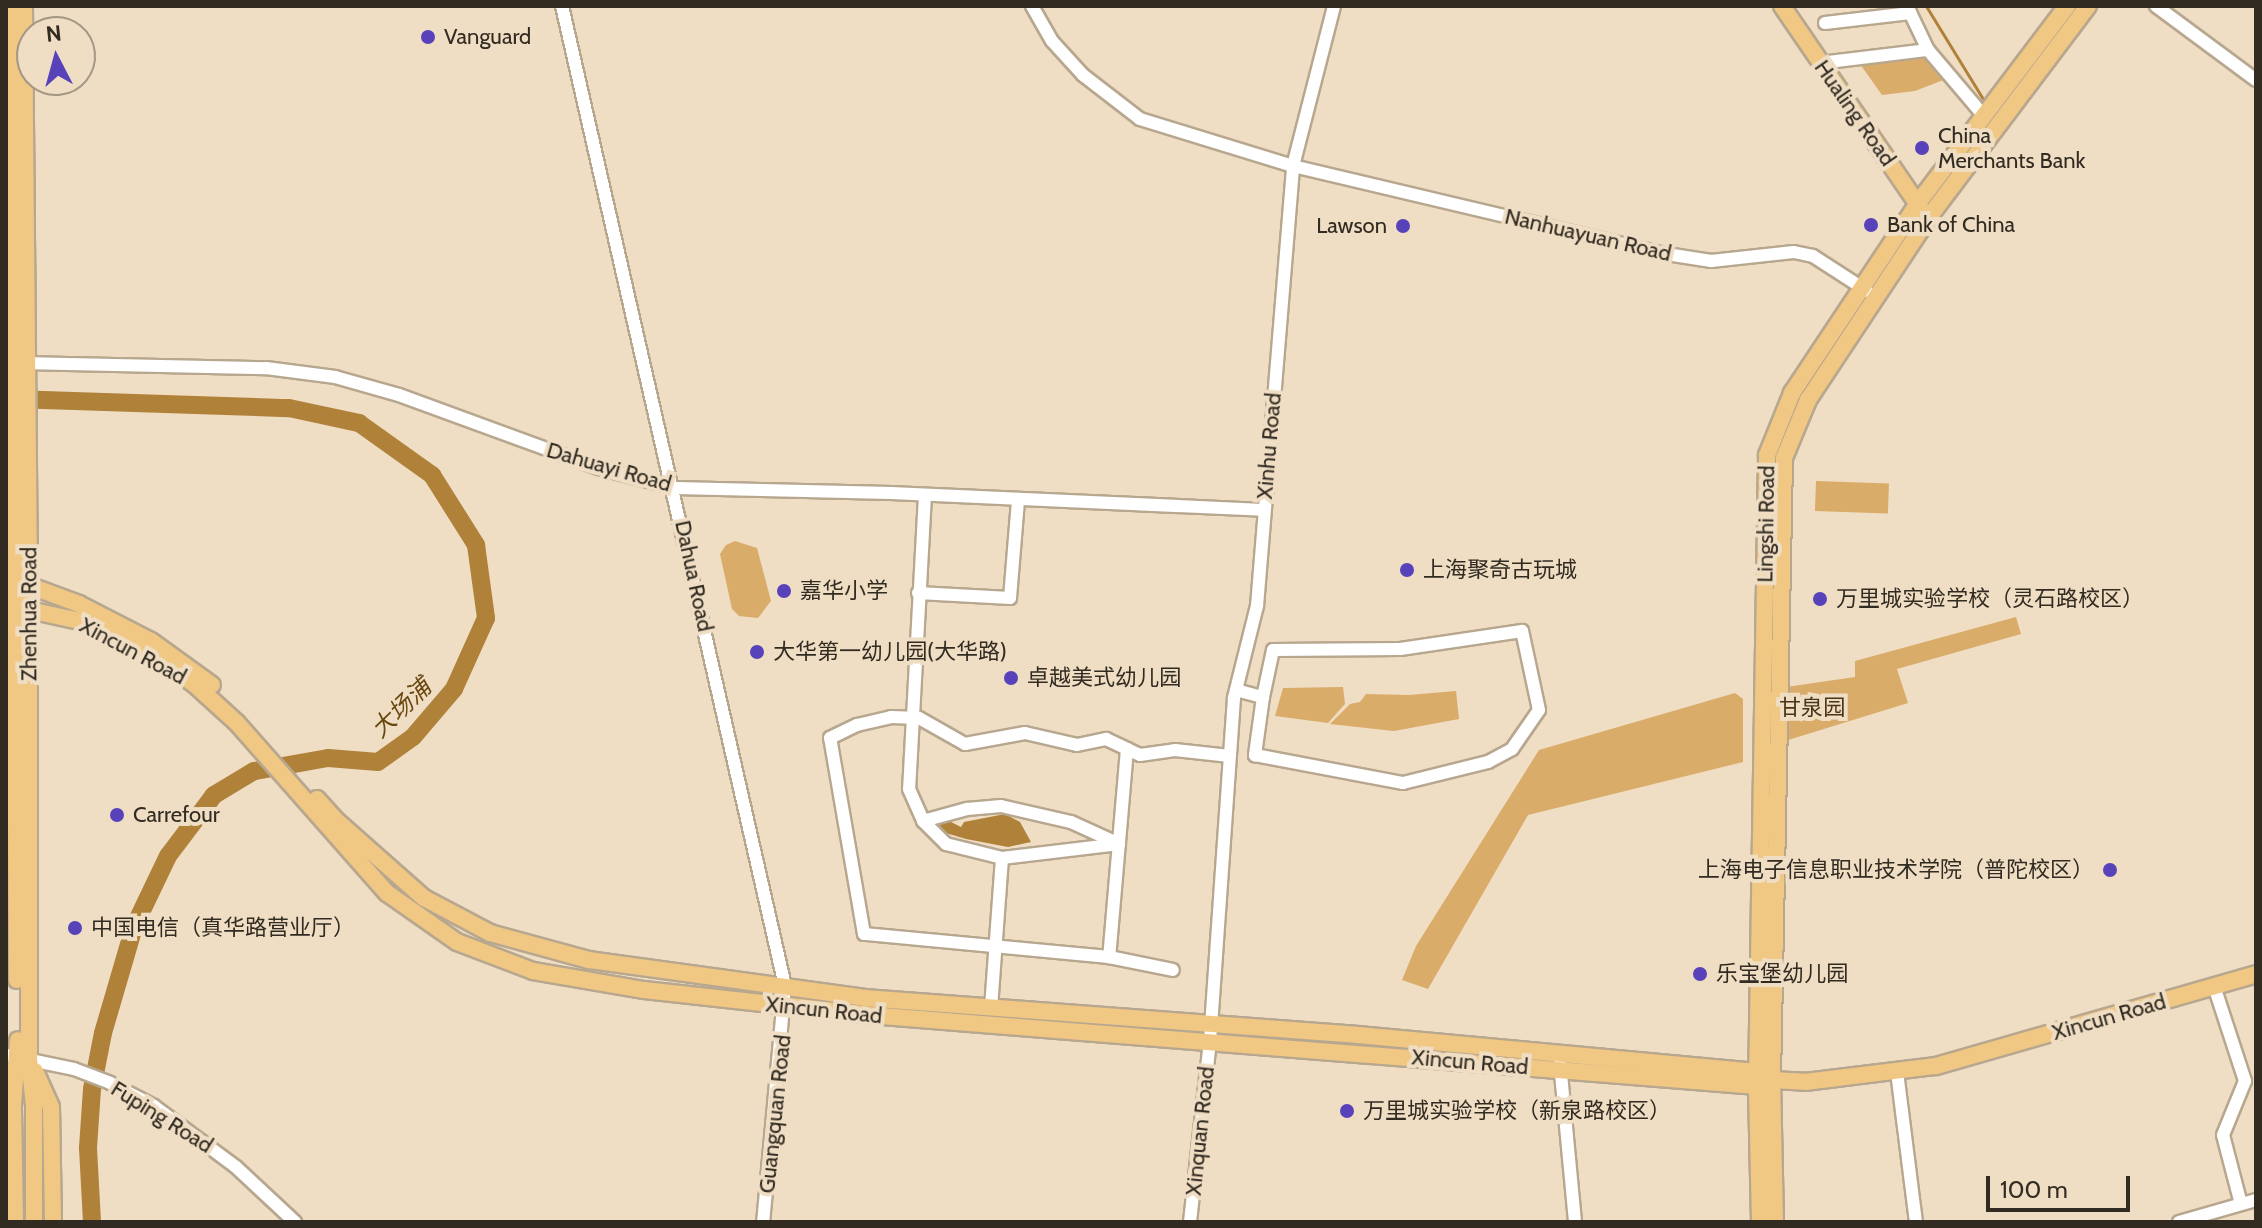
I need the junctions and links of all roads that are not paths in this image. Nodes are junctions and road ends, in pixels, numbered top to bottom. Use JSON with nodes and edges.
{"nodes":[{"id":1,"x":11,"y":6,"type":"edge"},
{"id":2,"x":24,"y":6,"type":"edge"},
{"id":3,"x":562,"y":6,"type":"edge"},
{"id":4,"x":1032,"y":6,"type":"edge"},
{"id":5,"x":1334,"y":6,"type":"edge"},
{"id":6,"x":1782,"y":6,"type":"edge"},
{"id":7,"x":2067,"y":6,"type":"edge"},
{"id":8,"x":2088,"y":6,"type":"edge"},
{"id":9,"x":2156,"y":6,"type":"edge"},
{"id":10,"x":1909,"y":9,"type":"edge"},
{"id":11,"x":1825,"y":23,"type":"dead end"},
{"id":12,"x":1928,"y":50,"type":"junction"},
{"id":13,"x":1820,"y":63,"type":"junction"},
{"id":14,"x":2256,"y":80,"type":"edge"},
{"id":15,"x":1984,"y":116,"type":"junction"},
{"id":16,"x":1293,"y":166,"type":"junction"},
{"id":17,"x":1918,"y":203,"type":"junction"},
{"id":18,"x":1928,"y":220,"type":"junction"},
{"id":19,"x":1870,"y":292,"type":"junction"},
{"id":20,"x":21,"y":363,"type":"junction"},
{"id":21,"x":675,"y":488,"type":"junction"},
{"id":22,"x":925,"y":495,"type":"junction"},
{"id":23,"x":1018,"y":500,"type":"junction"},
{"id":24,"x":1263,"y":510,"type":"junction"},
{"id":25,"x":17,"y":580,"type":"edge"},
{"id":26,"x":918,"y":593,"type":"junction"},
{"id":27,"x":17,"y":606,"type":"edge"},
{"id":28,"x":1236,"y":690,"type":"junction"},
{"id":29,"x":1263,"y":697,"type":"junction"},
{"id":30,"x":911,"y":718,"type":"junction"},
{"id":31,"x":260,"y":741,"type":"junction"},
{"id":32,"x":1127,"y":749,"type":"junction"},
{"id":33,"x":1230,"y":756,"type":"junction"},
{"id":34,"x":306,"y":795,"type":"junction"},
{"id":35,"x":923,"y":821,"type":"junction"},
{"id":36,"x":1119,"y":844,"type":"junction"},
{"id":37,"x":1002,"y":858,"type":"junction"},
{"id":38,"x":995,"y":946,"type":"junction"},
{"id":39,"x":1109,"y":957,"type":"junction"},
{"id":40,"x":1173,"y":970,"type":"dead end"},
{"id":41,"x":2256,"y":974,"type":"edge"},
{"id":42,"x":785,"y":986,"type":"junction"},
{"id":43,"x":2214,"y":986,"type":"junction"},
{"id":44,"x":786,"y":1006,"type":"junction"},
{"id":45,"x":991,"y":1008,"type":"junction"},
{"id":46,"x":1210,"y":1033,"type":"junction"},
{"id":47,"x":17,"y":1057,"type":"edge"},
{"id":48,"x":1560,"y":1063,"type":"junction"},
{"id":49,"x":1897,"y":1072,"type":"junction"},
{"id":50,"x":6,"y":1080,"type":"edge"},
{"id":51,"x":1762,"y":1080,"type":"junction"},
{"id":52,"x":2256,"y":1200,"type":"edge"},
{"id":53,"x":2241,"y":1204,"type":"junction"},
{"id":54,"x":15,"y":1222,"type":"edge"},
{"id":55,"x":34,"y":1222,"type":"edge"},
{"id":56,"x":53,"y":1222,"type":"edge"},
{"id":57,"x":295,"y":1222,"type":"edge"},
{"id":58,"x":763,"y":1222,"type":"edge"},
{"id":59,"x":1190,"y":1222,"type":"edge"},
{"id":60,"x":1575,"y":1222,"type":"edge"},
{"id":61,"x":1760,"y":1222,"type":"edge"},
{"id":62,"x":1775,"y":1222,"type":"edge"},
{"id":63,"x":1916,"y":1222,"type":"edge"},
{"id":64,"x":2179,"y":1222,"type":"edge"}],
"edges":[{"from":1,"to":20,"type":"main road","name":"Zhenhua Road"},
{"from":2,"to":20,"type":"main road","name":"Zhenhua Road"},
{"from":3,"to":21,"type":"street","name":"Dahua Road"},
{"from":4,"to":16,"type":"street"},
{"from":5,"to":16,"type":"street","name":"Xinhu Road"},
{"from":6,"to":13,"type":"main road","name":"Hualing Road"},
{"from":7,"to":15,"type":"main road","name":"Lingshi Road"},
{"from":8,"to":18,"type":"main road","name":"Lingshi Road"},
{"from":9,"to":14,"type":"street"},
{"from":10,"to":11,"type":"street"},
{"from":10,"to":12,"type":"street"},
{"from":12,"to":13,"type":"street"},
{"from":12,"to":15,"type":"street"},
{"from":13,"to":17,"type":"main road","name":"Hualing Road"},
{"from":15,"to":17,"type":"main road","name":"Lingshi Road"},
{"from":16,"to":19,"type":"street","name":"Nanhuayuan Road"},
{"from":16,"to":24,"type":"street","name":"Xinhu Road"},
{"from":17,"to":18,"type":"main road","name":"Hualing Road"},
{"from":17,"to":19,"type":"main road","name":"Lingshi Road"},
{"from":18,"to":19,"type":"main road","name":"Lingshi Road"},
{"from":19,"to":51,"type":"main road","name":"Lingshi Road"},
{"from":20,"to":21,"type":"street","name":"Dahuayi Road"},
{"from":20,"to":25,"type":"main road","name":"Zhenhua Road"},
{"from":21,"to":22,"type":"street","name":"Dahuayi Road"},
{"from":21,"to":42,"type":"street","name":"Dahua Road"},
{"from":22,"to":23,"type":"street","name":"Dahuayi Road"},
{"from":22,"to":26,"type":"street"},
{"from":23,"to":24,"type":"street","name":"Dahuayi Road"},
{"from":23,"to":26,"type":"street"},
{"from":24,"to":28,"type":"street","name":"Xinhu Road"},
{"from":25,"to":27,"type":"main road","name":"Zhenhua Road"},
{"from":25,"to":31,"type":"main road","name":"Xincun Road"},
{"from":26,"to":30,"type":"street"},
{"from":27,"to":31,"type":"main road","name":"Xincun Road"},
{"from":27,"to":47,"type":"main road","name":"Zhenhua Road"},
{"from":28,"to":29,"type":"street"},
{"from":28,"to":33,"type":"street","name":"Xinhu Road"},
{"from":29,"to":29,"type":"street"},
{"from":30,"to":32,"type":"street"},
{"from":30,"to":35,"type":"street"},
{"from":30,"to":38,"type":"street"},
{"from":31,"to":34,"type":"main road","name":"Xincun Road"},
{"from":32,"to":33,"type":"street"},
{"from":32,"to":36,"type":"street"},
{"from":33,"to":46,"type":"street","name":"Xinhu Road"},
{"from":34,"to":42,"type":"main road","name":"Xincun Road"},
{"from":34,"to":44,"type":"main road","name":"Xincun Road"},
{"from":35,"to":36,"type":"street"},
{"from":35,"to":37,"type":"street"},
{"from":36,"to":37,"type":"street"},
{"from":36,"to":39,"type":"street"},
{"from":37,"to":38,"type":"street"},
{"from":38,"to":39,"type":"street"},
{"from":38,"to":45,"type":"street"},
{"from":39,"to":40,"type":"street"},
{"from":41,"to":43,"type":"main road","name":"Xincun Road"},
{"from":42,"to":44,"type":"street","name":"Dahua Road"},
{"from":42,"to":45,"type":"main road","name":"Xincun Road"},
{"from":43,"to":49,"type":"main road","name":"Xincun Road"},
{"from":43,"to":53,"type":"street"},
{"from":44,"to":46,"type":"main road","name":"Xincun Road"},
{"from":44,"to":58,"type":"street","name":"Guangquan Road"},
{"from":45,"to":46,"type":"main road","name":"Xincun Road"},
{"from":46,"to":48,"type":"main road","name":"Xincun Road"},
{"from":46,"to":59,"type":"street","name":"Xinquan Road"},
{"from":47,"to":50,"type":"main road"},
{"from":47,"to":54,"type":"main road","name":"Zhenhua Road"},
{"from":47,"to":55,"type":"main road","name":"Zhenhua Road"},
{"from":47,"to":56,"type":"main road"},
{"from":47,"to":57,"type":"street","name":"Fuping Road"},
{"from":48,"to":51,"type":"main road","name":"Xincun Road"},
{"from":48,"to":60,"type":"street"},
{"from":49,"to":51,"type":"main road","name":"Xincun Road"},
{"from":49,"to":63,"type":"street"},
{"from":51,"to":61,"type":"main road"},
{"from":51,"to":62,"type":"main road"},
{"from":52,"to":53,"type":"street"},
{"from":53,"to":64,"type":"street"}]}
